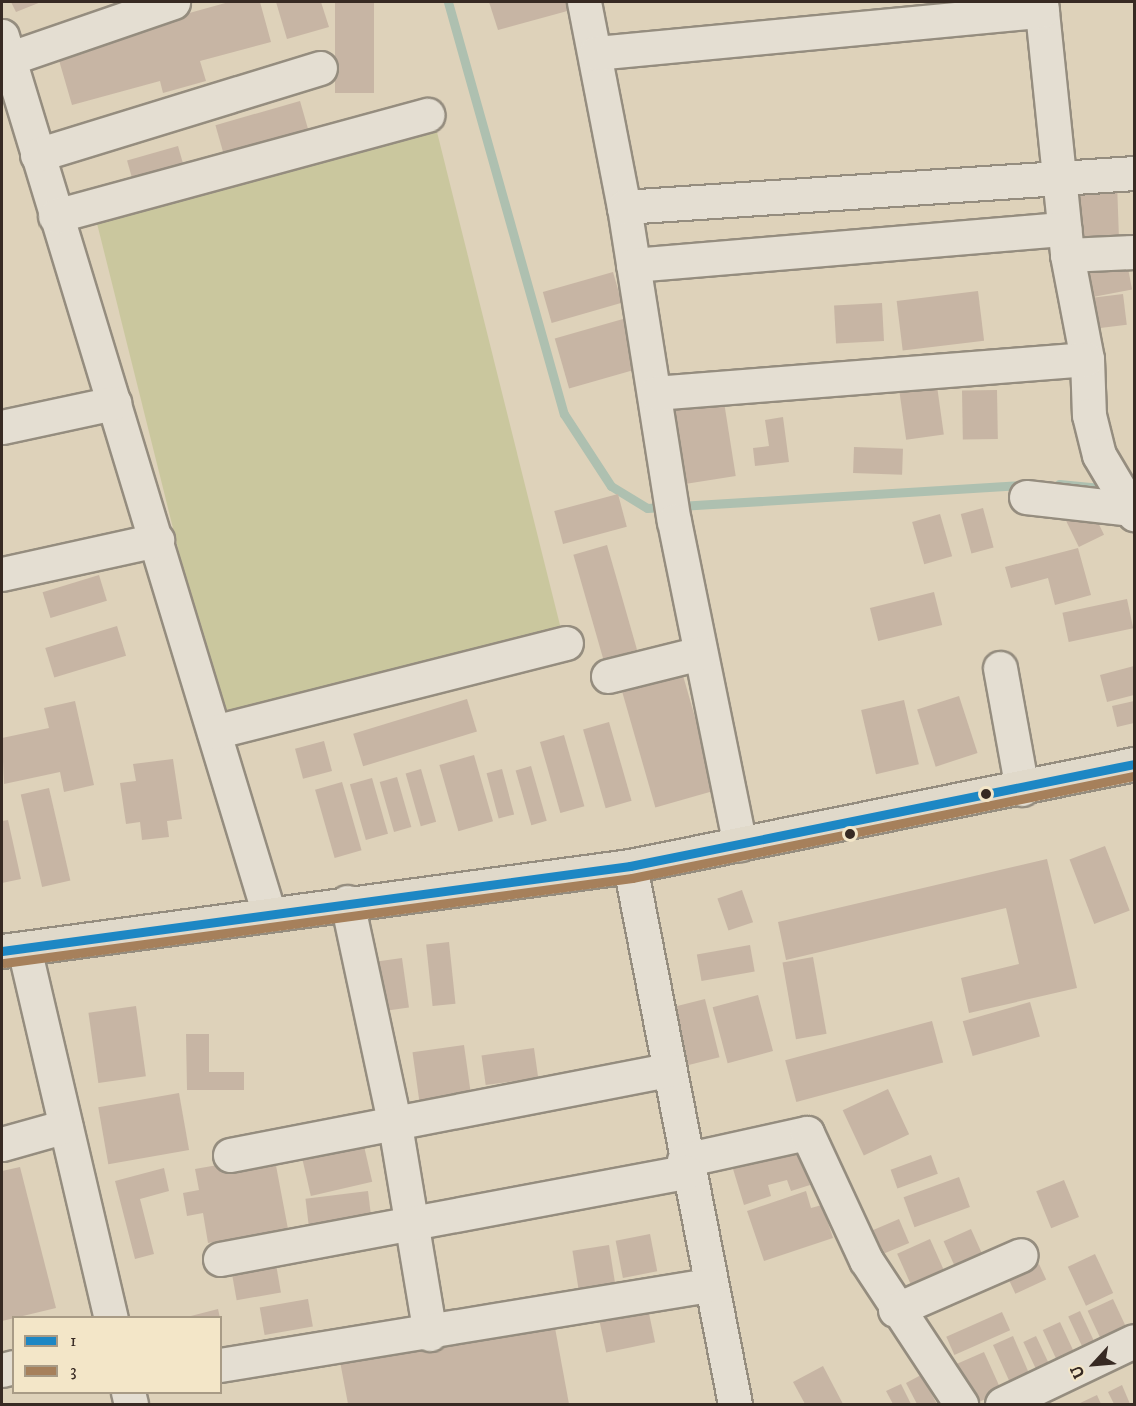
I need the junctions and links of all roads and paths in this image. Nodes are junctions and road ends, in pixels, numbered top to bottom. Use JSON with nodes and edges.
{"nodes":[{"id":1,"x":172,"y":2,"type":"edge"},
{"id":2,"x":584,"y":2,"type":"edge"},
{"id":3,"x":1042,"y":6,"type":"edge"},
{"id":4,"x":4,"y":52,"type":"edge"},
{"id":5,"x":595,"y":53,"type":"junction"},
{"id":6,"x":320,"y":68,"type":"dead end"},
{"id":7,"x":428,"y":115,"type":"dead end"},
{"id":8,"x":37,"y":155,"type":"junction"},
{"id":9,"x":1134,"y":173,"type":"edge"},
{"id":10,"x":1059,"y":175,"type":"junction"},
{"id":11,"x":624,"y":207,"type":"junction"},
{"id":12,"x":55,"y":216,"type":"junction"},
{"id":13,"x":1066,"y":242,"type":"junction"},
{"id":14,"x":1134,"y":252,"type":"edge"},
{"id":15,"x":633,"y":265,"type":"junction"},
{"id":16,"x":1087,"y":359,"type":"junction"},
{"id":17,"x":655,"y":393,"type":"junction"},
{"id":18,"x":114,"y":403,"type":"junction"},
{"id":19,"x":2,"y":427,"type":"edge"},
{"id":20,"x":1026,"y":497,"type":"dead end"},
{"id":21,"x":1127,"y":500,"type":"edge"},
{"id":22,"x":157,"y":540,"type":"junction"},
{"id":23,"x":2,"y":574,"type":"edge"},
{"id":24,"x":566,"y":643,"type":"dead end"},
{"id":25,"x":700,"y":653,"type":"junction"},
{"id":26,"x":1000,"y":668,"type":"dead end"},
{"id":27,"x":608,"y":676,"type":"dead end"},
{"id":28,"x":214,"y":732,"type":"junction"},
{"id":29,"x":1134,"y":764,"type":"edge"},
{"id":30,"x":1022,"y":789,"type":"junction"},
{"id":31,"x":740,"y":844,"type":"junction"},
{"id":32,"x":630,"y":866,"type":"junction"},
{"id":33,"x":347,"y":902,"type":"junction"},
{"id":34,"x":269,"y":914,"type":"junction"},
{"id":35,"x":7,"y":949,"type":"edge"},
{"id":36,"x":669,"y":1070,"type":"junction"},
{"id":37,"x":395,"y":1125,"type":"junction"},
{"id":38,"x":66,"y":1126,"type":"junction"},
{"id":39,"x":2,"y":1144,"type":"edge"},
{"id":40,"x":230,"y":1155,"type":"dead end"},
{"id":41,"x":686,"y":1166,"type":"junction"},
{"id":42,"x":410,"y":1225,"type":"junction"},
{"id":43,"x":1021,"y":1255,"type":"dead end"},
{"id":44,"x":220,"y":1259,"type":"dead end"},
{"id":45,"x":710,"y":1285,"type":"junction"},
{"id":46,"x":895,"y":1310,"type":"junction"},
{"id":47,"x":111,"y":1316,"type":"edge"},
{"id":48,"x":430,"y":1334,"type":"junction"},
{"id":49,"x":1134,"y":1341,"type":"edge"},
{"id":50,"x":222,"y":1365,"type":"edge"},
{"id":51,"x":735,"y":1404,"type":"edge"},
{"id":52,"x":961,"y":1404,"type":"edge"},
{"id":53,"x":1002,"y":1404,"type":"edge"}],
"edges":[{"from":1,"to":4,"type":"street"},
{"from":2,"to":5,"type":"street"},
{"from":3,"to":5,"type":"street"},
{"from":3,"to":10,"type":"street"},
{"from":4,"to":8,"type":"street"},
{"from":5,"to":11,"type":"street"},
{"from":6,"to":8,"type":"street"},
{"from":7,"to":12,"type":"street"},
{"from":8,"to":12,"type":"street"},
{"from":9,"to":10,"type":"street"},
{"from":10,"to":11,"type":"street"},
{"from":10,"to":13,"type":"street"},
{"from":11,"to":15,"type":"street"},
{"from":12,"to":18,"type":"street"},
{"from":13,"to":14,"type":"street"},
{"from":13,"to":15,"type":"street"},
{"from":13,"to":16,"type":"street"},
{"from":15,"to":17,"type":"street"},
{"from":16,"to":17,"type":"street"},
{"from":16,"to":21,"type":"street"},
{"from":17,"to":25,"type":"street"},
{"from":18,"to":19,"type":"street"},
{"from":18,"to":22,"type":"street"},
{"from":20,"to":21,"type":"street"},
{"from":22,"to":23,"type":"street"},
{"from":22,"to":28,"type":"street"},
{"from":24,"to":28,"type":"street"},
{"from":25,"to":27,"type":"street"},
{"from":25,"to":31,"type":"street"},
{"from":26,"to":30,"type":"street"},
{"from":28,"to":34,"type":"street"},
{"from":29,"to":30,"type":"main road"},
{"from":30,"to":31,"type":"main road"},
{"from":31,"to":32,"type":"main road"},
{"from":32,"to":33,"type":"main road"},
{"from":32,"to":36,"type":"street"},
{"from":33,"to":34,"type":"main road"},
{"from":33,"to":37,"type":"street"},
{"from":34,"to":35,"type":"main road"},
{"from":35,"to":38,"type":"street"},
{"from":36,"to":37,"type":"street"},
{"from":36,"to":41,"type":"street"},
{"from":37,"to":40,"type":"street"},
{"from":37,"to":42,"type":"street"},
{"from":38,"to":39,"type":"street"},
{"from":38,"to":47,"type":"street"},
{"from":41,"to":42,"type":"street"},
{"from":41,"to":45,"type":"street"},
{"from":41,"to":46,"type":"street"},
{"from":42,"to":44,"type":"street"},
{"from":42,"to":48,"type":"street"},
{"from":43,"to":46,"type":"street"},
{"from":45,"to":48,"type":"street"},
{"from":45,"to":51,"type":"street"},
{"from":46,"to":52,"type":"street"},
{"from":48,"to":50,"type":"street"},
{"from":49,"to":53,"type":"street"}]}
